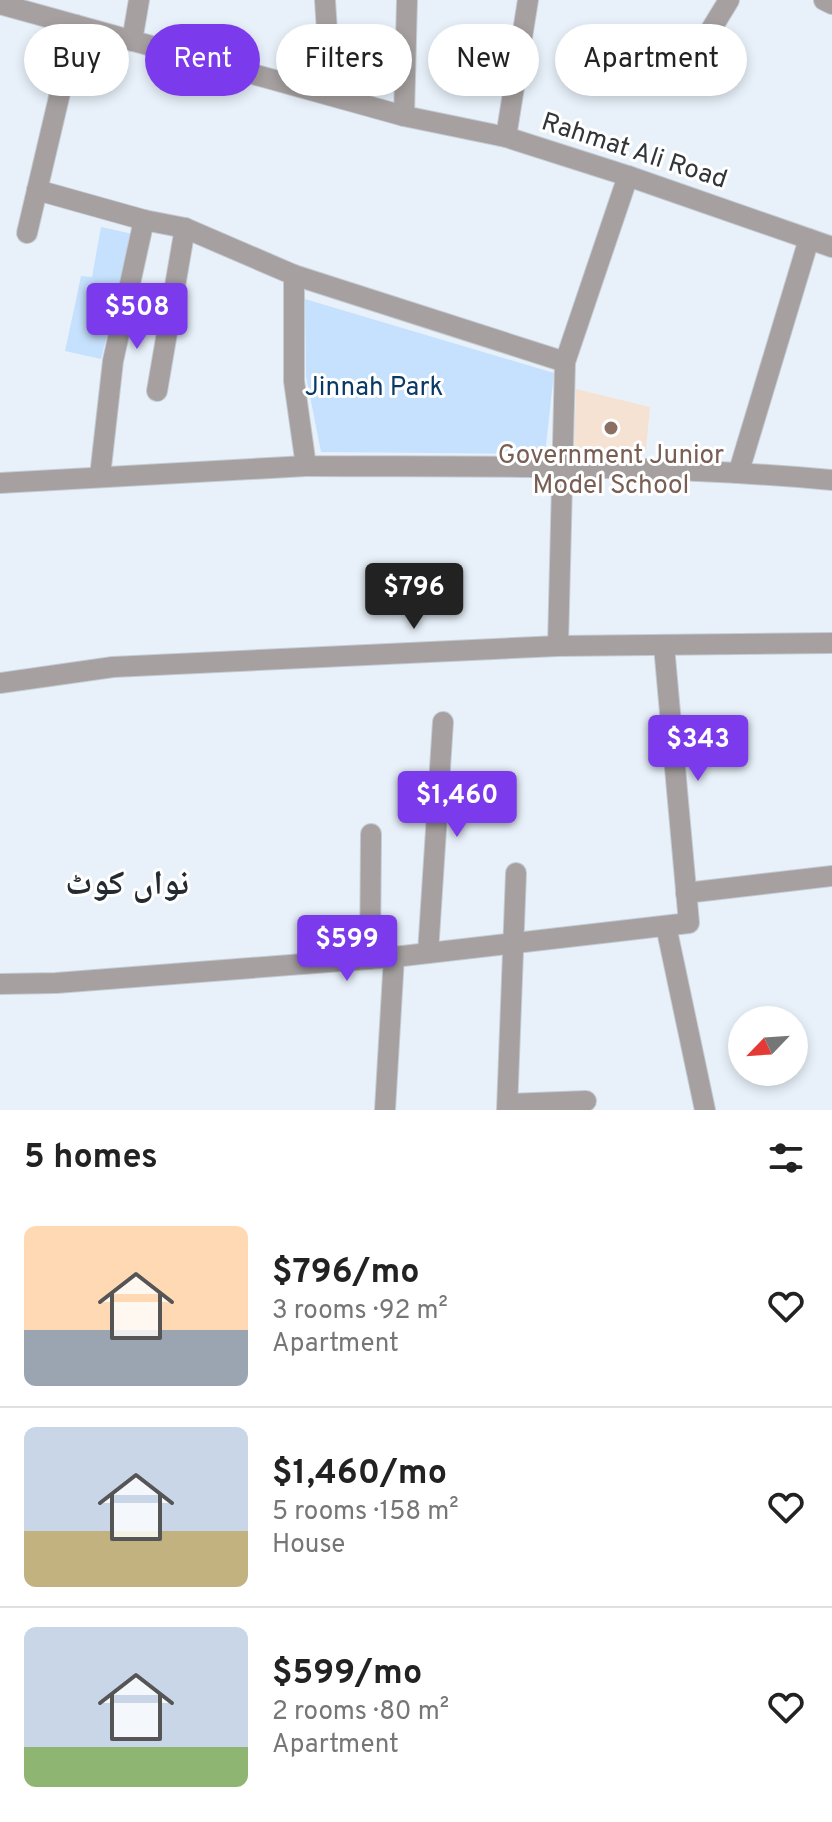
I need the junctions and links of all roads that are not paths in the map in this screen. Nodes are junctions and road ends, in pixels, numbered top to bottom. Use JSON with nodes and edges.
{"nodes":[{"id":1,"x":139,"y":0,"type":"edge"},
{"id":2,"x":325,"y":0,"type":"edge"},
{"id":3,"x":407,"y":0,"type":"edge"},
{"id":4,"x":528,"y":0,"type":"edge"},
{"id":5,"x":729,"y":0,"type":"edge"},
{"id":6,"x":824,"y":0,"type":"edge"},
{"id":7,"x":0,"y":4,"type":"edge"},
{"id":8,"x":832,"y":4,"type":"edge"},
{"id":9,"x":72,"y":24,"type":"edge"},
{"id":10,"x":327,"y":24,"type":"edge"},
{"id":11,"x":714,"y":24,"type":"edge"},
{"id":12,"x":129,"y":40,"type":"edge"},
{"id":13,"x":132,"y":41,"type":"junction"},
{"id":14,"x":276,"y":80,"type":"edge"},
{"id":15,"x":59,"y":96,"type":"edge"},
{"id":16,"x":334,"y":96,"type":"edge"},
{"id":17,"x":404,"y":116,"type":"junction"},
{"id":18,"x":506,"y":137,"type":"junction"},
{"id":19,"x":628,"y":176,"type":"junction"},
{"id":20,"x":37,"y":190,"type":"junction"},
{"id":21,"x":144,"y":220,"type":"junction"},
{"id":22,"x":185,"y":228,"type":"junction"},
{"id":23,"x":27,"y":233,"type":"dead end"},
{"id":24,"x":809,"y":239,"type":"junction"},
{"id":25,"x":832,"y":247,"type":"edge"},
{"id":26,"x":294,"y":275,"type":"junction"},
{"id":27,"x":565,"y":362,"type":"junction"},
{"id":28,"x":157,"y":391,"type":"dead end"},
{"id":29,"x":306,"y":466,"type":"junction"},
{"id":30,"x":562,"y":467,"type":"junction"},
{"id":31,"x":739,"y":471,"type":"junction"},
{"id":32,"x":100,"y":476,"type":"junction"},
{"id":33,"x":832,"y":480,"type":"edge"},
{"id":34,"x":0,"y":483,"type":"edge"},
{"id":35,"x":832,"y":643,"type":"edge"},
{"id":36,"x":558,"y":646,"type":"junction"},
{"id":37,"x":664,"y":646,"type":"junction"},
{"id":38,"x":0,"y":683,"type":"edge"},
{"id":39,"x":443,"y":722,"type":"dead end"},
{"id":40,"x":371,"y":834,"type":"dead end"},
{"id":41,"x":516,"y":873,"type":"dead end"},
{"id":42,"x":832,"y":876,"type":"edge"},
{"id":43,"x":686,"y":893,"type":"junction"},
{"id":44,"x":666,"y":926,"type":"junction"},
{"id":45,"x":515,"y":943,"type":"junction"},
{"id":46,"x":428,"y":953,"type":"junction"},
{"id":47,"x":394,"y":957,"type":"junction"},
{"id":48,"x":370,"y":959,"type":"junction"},
{"id":49,"x":0,"y":984,"type":"edge"},
{"id":50,"x":586,"y":1101,"type":"dead end"},
{"id":51,"x":508,"y":1107,"type":"edge"},
{"id":52,"x":385,"y":1110,"type":"edge"},
{"id":53,"x":705,"y":1110,"type":"edge"}],
"edges":[{"from":1,"to":13,"type":"street"},
{"from":2,"to":10,"type":"street"},
{"from":3,"to":17,"type":"street"},
{"from":4,"to":18,"type":"street"},
{"from":5,"to":11,"type":"street"},
{"from":6,"to":8,"type":"street"},
{"from":7,"to":9,"type":"street","name":"Rahmat Ali Road"},
{"from":12,"to":13,"type":"street","name":"Rahmat Ali Road"},
{"from":13,"to":14,"type":"street","name":"Rahmat Ali Road"},
{"from":15,"to":20,"type":"street"},
{"from":16,"to":17,"type":"street","name":"Rahmat Ali Road"},
{"from":17,"to":18,"type":"street","name":"Rahmat Ali Road"},
{"from":18,"to":19,"type":"street","name":"Rahmat Ali Road"},
{"from":19,"to":24,"type":"street","name":"Rahmat Ali Road"},
{"from":19,"to":27,"type":"street"},
{"from":20,"to":21,"type":"street"},
{"from":20,"to":23,"type":"street"},
{"from":21,"to":22,"type":"street"},
{"from":21,"to":32,"type":"street"},
{"from":22,"to":26,"type":"street"},
{"from":22,"to":28,"type":"street"},
{"from":24,"to":25,"type":"street","name":"Rahmat Ali Road"},
{"from":24,"to":31,"type":"street"},
{"from":26,"to":27,"type":"street"},
{"from":26,"to":29,"type":"street"},
{"from":27,"to":30,"type":"street"},
{"from":29,"to":30,"type":"street"},
{"from":29,"to":32,"type":"street"},
{"from":30,"to":31,"type":"street"},
{"from":30,"to":36,"type":"street"},
{"from":31,"to":33,"type":"street"},
{"from":32,"to":34,"type":"street"},
{"from":35,"to":37,"type":"street"},
{"from":36,"to":37,"type":"street"},
{"from":36,"to":38,"type":"street"},
{"from":37,"to":43,"type":"street"},
{"from":39,"to":46,"type":"street"},
{"from":40,"to":48,"type":"street"},
{"from":41,"to":45,"type":"street"},
{"from":42,"to":43,"type":"street"},
{"from":43,"to":44,"type":"street"},
{"from":44,"to":45,"type":"street"},
{"from":44,"to":53,"type":"street"},
{"from":45,"to":46,"type":"street"},
{"from":45,"to":51,"type":"street"},
{"from":46,"to":47,"type":"street"},
{"from":47,"to":48,"type":"street"},
{"from":47,"to":52,"type":"street"},
{"from":48,"to":49,"type":"street"},
{"from":50,"to":51,"type":"street"}]}
